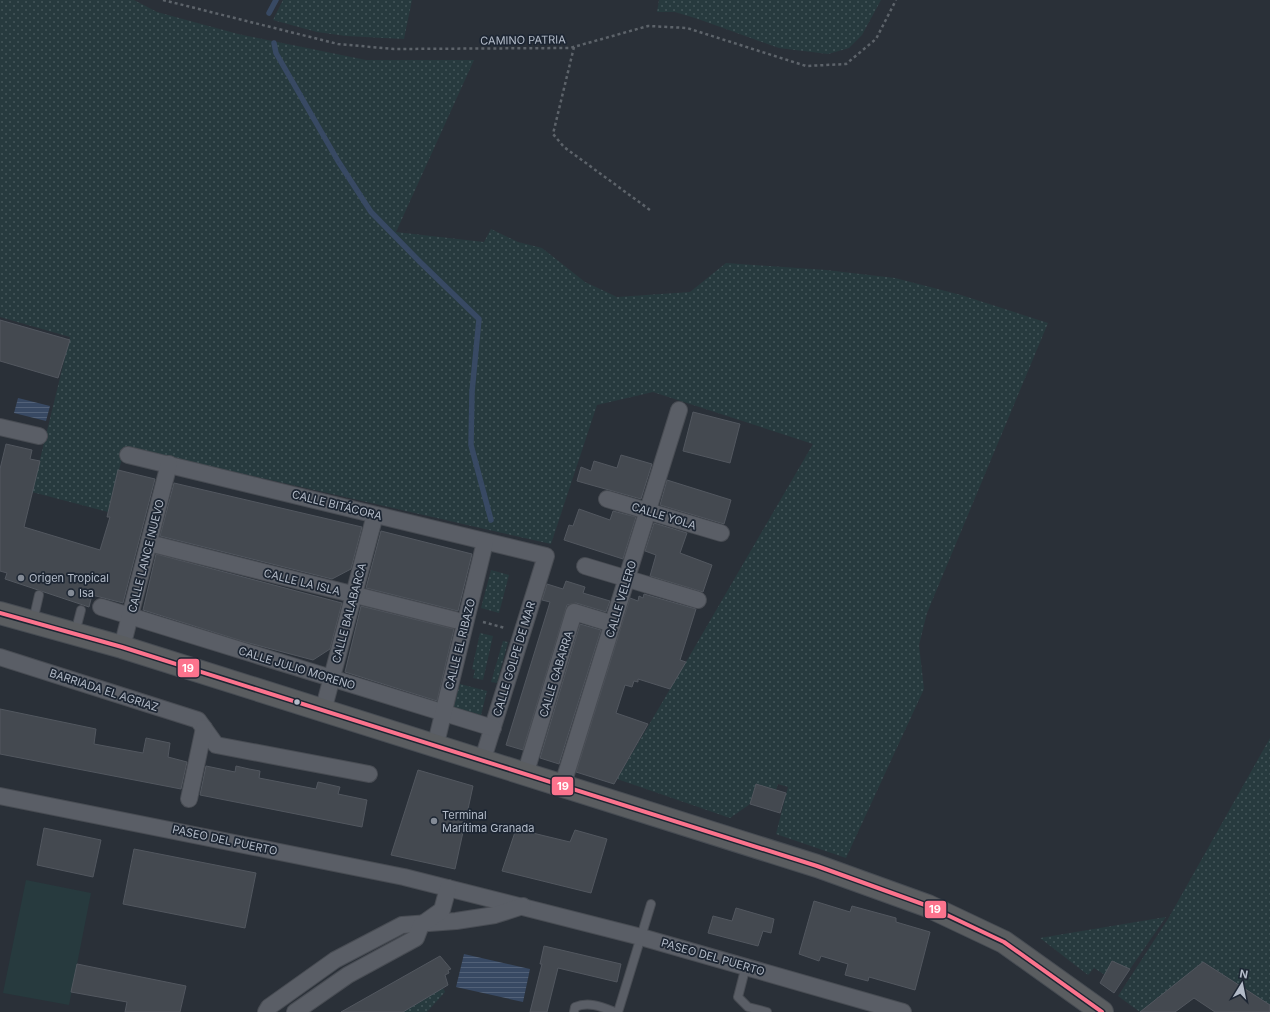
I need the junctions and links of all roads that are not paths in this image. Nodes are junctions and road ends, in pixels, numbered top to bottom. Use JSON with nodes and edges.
{"nodes":[{"id":1,"x":679,"y":410,"type":"dead end"},
{"id":2,"x":0,"y":427,"type":"edge"},
{"id":3,"x":39,"y":436,"type":"dead end"},
{"id":4,"x":128,"y":455,"type":"dead end"},
{"id":5,"x":169,"y":464,"type":"junction"},
{"id":6,"x":607,"y":499,"type":"dead end"},
{"id":7,"x":648,"y":511,"type":"junction"},
{"id":8,"x":375,"y":515,"type":"junction"},
{"id":9,"x":721,"y":533,"type":"dead end"},
{"id":10,"x":485,"y":542,"type":"junction"},
{"id":11,"x":149,"y":543,"type":"junction"},
{"id":12,"x":546,"y":556,"type":"joint"},
{"id":13,"x":585,"y":566,"type":"dead end"},
{"id":14,"x":627,"y":579,"type":"junction"},
{"id":15,"x":39,"y":595,"type":"dead end"},
{"id":16,"x":354,"y":595,"type":"junction"},
{"id":17,"x":698,"y":600,"type":"dead end"},
{"id":18,"x":101,"y":607,"type":"dead end"},
{"id":19,"x":82,"y":610,"type":"dead end"},
{"id":20,"x":0,"y":613,"type":"edge"},
{"id":21,"x":130,"y":616,"type":"junction"},
{"id":22,"x":461,"y":619,"type":"junction"},
{"id":23,"x":32,"y":622,"type":"junction"},
{"id":24,"x":613,"y":624,"type":"junction"},
{"id":25,"x":75,"y":634,"type":"junction"},
{"id":26,"x":122,"y":647,"type":"junction"},
{"id":27,"x":0,"y":657,"type":"edge"},
{"id":28,"x":332,"y":678,"type":"junction"},
{"id":29,"x":323,"y":711,"type":"junction"},
{"id":30,"x":444,"y":713,"type":"junction"},
{"id":31,"x":204,"y":728,"type":"junction"},
{"id":32,"x":492,"y":728,"type":"junction"},
{"id":33,"x":435,"y":747,"type":"junction"},
{"id":34,"x":482,"y":762,"type":"junction"},
{"id":35,"x":369,"y":774,"type":"dead end"},
{"id":36,"x":525,"y":775,"type":"junction"},
{"id":37,"x":562,"y":787,"type":"junction"},
{"id":38,"x":0,"y":796,"type":"edge"},
{"id":39,"x":189,"y":799,"type":"dead end"},
{"id":40,"x":448,"y":888,"type":"junction"},
{"id":41,"x":651,"y":904,"type":"dead end"},
{"id":42,"x":522,"y":906,"type":"junction"},
{"id":43,"x":421,"y":925,"type":"junction"},
{"id":44,"x":641,"y":937,"type":"junction"},
{"id":45,"x":746,"y":966,"type":"junction"},
{"id":46,"x":266,"y":1012,"type":"edge"},
{"id":47,"x":295,"y":1012,"type":"edge"},
{"id":48,"x":574,"y":1012,"type":"edge"},
{"id":49,"x":617,"y":1012,"type":"edge"},
{"id":50,"x":767,"y":1012,"type":"edge"},
{"id":51,"x":903,"y":1012,"type":"edge"},
{"id":52,"x":1102,"y":1012,"type":"edge"}],
"edges":[{"from":1,"to":7,"type":"street","name":"CALLE VELERO"},
{"from":2,"to":3,"type":"street"},
{"from":4,"to":5,"type":"street","name":"CALLE BITÁCORA"},
{"from":5,"to":8,"type":"street","name":"CALLE BITÁCORA"},
{"from":5,"to":11,"type":"street","name":"CALLE LANCE NUEVO"},
{"from":6,"to":7,"type":"street","name":"CALLE YOLA"},
{"from":7,"to":9,"type":"street","name":"CALLE YOLA"},
{"from":7,"to":14,"type":"street","name":"CALLE VELERO"},
{"from":8,"to":10,"type":"street","name":"CALLE BITÁCORA"},
{"from":8,"to":16,"type":"street","name":"CALLE BALABARCA"},
{"from":10,"to":12,"type":"street","name":"CALLE BITÁCORA"},
{"from":10,"to":22,"type":"street","name":"CALLE EL RIBAZO"},
{"from":11,"to":16,"type":"street","name":"CALLE LA ISLA"},
{"from":11,"to":21,"type":"street","name":"CALLE LANCE NUEVO"},
{"from":12,"to":32,"type":"street","name":"CALLE GOLPE DE MAR"},
{"from":13,"to":14,"type":"street"},
{"from":14,"to":17,"type":"street"},
{"from":14,"to":24,"type":"street","name":"CALLE VELERO"},
{"from":15,"to":23,"type":"lane"},
{"from":16,"to":22,"type":"street","name":"CALLE LA ISLA"},
{"from":16,"to":28,"type":"street","name":"CALLE BALABARCA"},
{"from":18,"to":21,"type":"street","name":"CALLE JULIO MORENO"},
{"from":19,"to":25,"type":"lane"},
{"from":20,"to":23,"type":"highway"},
{"from":21,"to":26,"type":"street","name":"CALLE LANCE NUEVO"},
{"from":21,"to":28,"type":"street","name":"CALLE JULIO MORENO"},
{"from":22,"to":30,"type":"street","name":"CALLE EL RIBAZO"},
{"from":23,"to":25,"type":"highway"},
{"from":24,"to":36,"type":"street","name":"CALLE GABARRA"},
{"from":24,"to":37,"type":"street","name":"CALLE VELERO"},
{"from":25,"to":26,"type":"highway"},
{"from":26,"to":29,"type":"highway"},
{"from":27,"to":31,"type":"street","name":"BARRIADA EL AGRIAZ"},
{"from":28,"to":29,"type":"street","name":"CALLE BALABARCA"},
{"from":28,"to":30,"type":"street","name":"CALLE JULIO MORENO"},
{"from":29,"to":33,"type":"highway"},
{"from":30,"to":32,"type":"street","name":"CALLE JULIO MORENO"},
{"from":30,"to":33,"type":"street","name":"CALLE EL RIBAZO"},
{"from":31,"to":35,"type":"street","name":"BARRIADA EL AGRIAZ"},
{"from":31,"to":39,"type":"street"},
{"from":32,"to":34,"type":"street","name":"CALLE GOLPE DE MAR"},
{"from":33,"to":34,"type":"highway"},
{"from":34,"to":36,"type":"highway"},
{"from":36,"to":37,"type":"highway"},
{"from":37,"to":52,"type":"highway"},
{"from":38,"to":40,"type":"street","name":"PASEO DEL PUERTO"},
{"from":40,"to":42,"type":"street","name":"PASEO DEL PUERTO"},
{"from":40,"to":43,"type":"street"},
{"from":41,"to":44,"type":"lane"},
{"from":42,"to":43,"type":"street"},
{"from":42,"to":44,"type":"street","name":"PASEO DEL PUERTO"},
{"from":43,"to":46,"type":"street"},
{"from":43,"to":47,"type":"street"},
{"from":44,"to":45,"type":"street","name":"PASEO DEL PUERTO"},
{"from":44,"to":49,"type":"lane"},
{"from":45,"to":50,"type":"lane"},
{"from":45,"to":51,"type":"street","name":"PASEO DEL PUERTO"},
{"from":48,"to":49,"type":"lane"}]}
